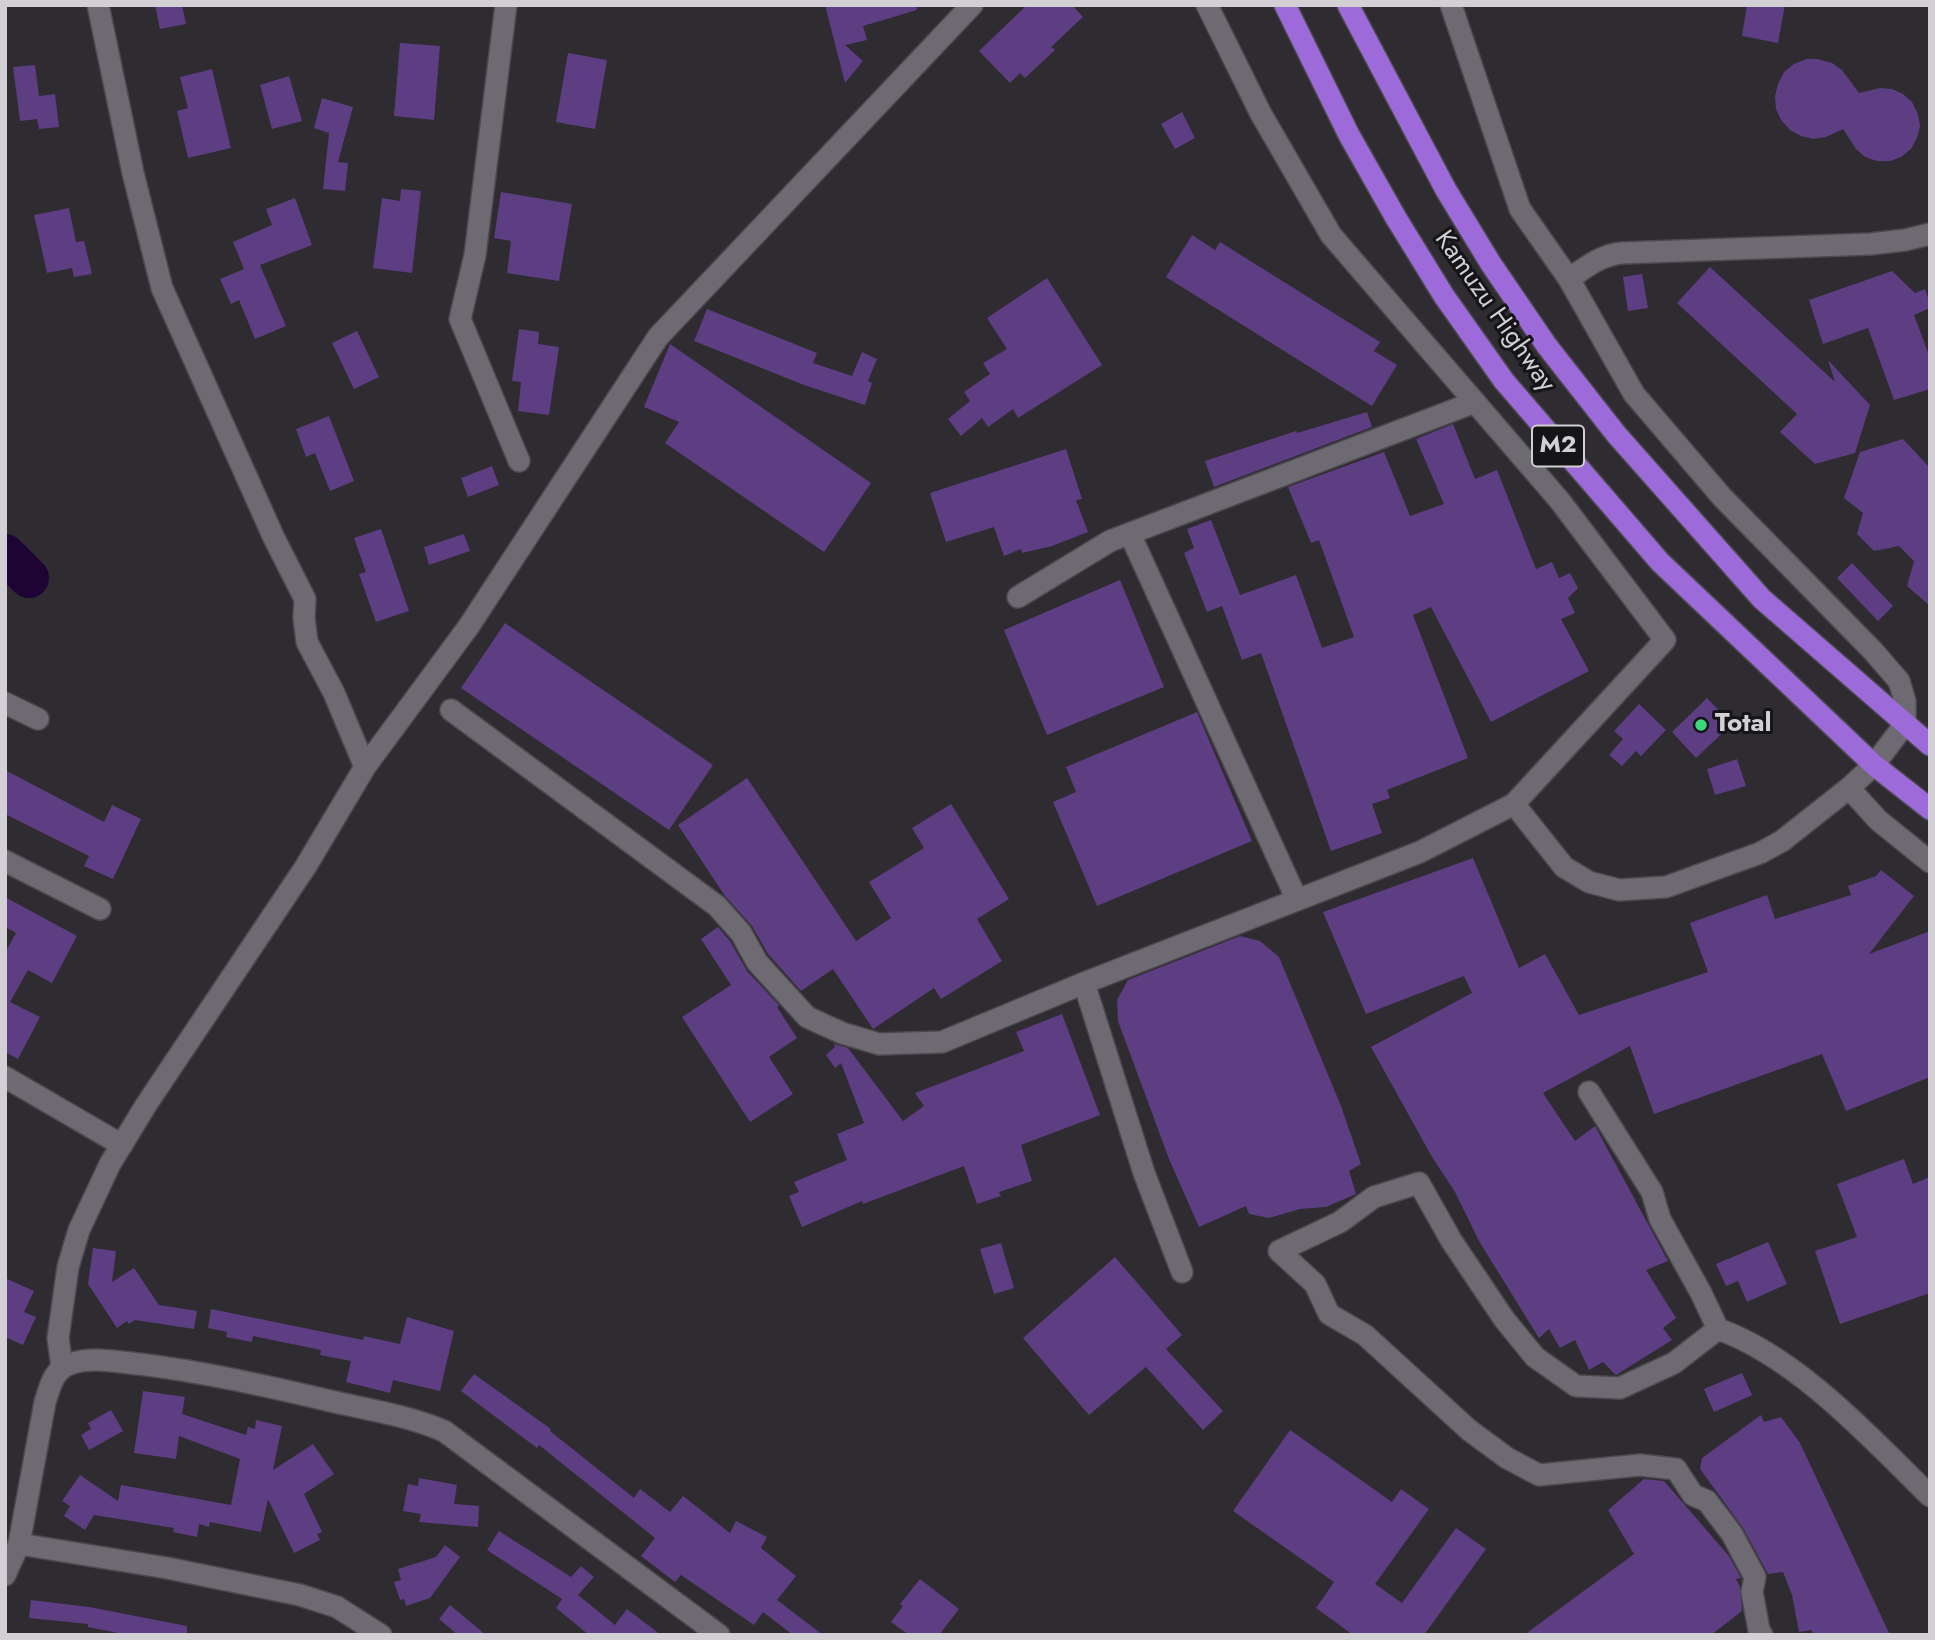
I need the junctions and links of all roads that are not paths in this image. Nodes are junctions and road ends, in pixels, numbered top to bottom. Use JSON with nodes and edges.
{"nodes":[{"id":1,"x":98,"y":5,"type":"edge"},
{"id":2,"x":506,"y":5,"type":"edge"},
{"id":3,"x":972,"y":5,"type":"edge"},
{"id":4,"x":1207,"y":5,"type":"edge"},
{"id":5,"x":1285,"y":5,"type":"edge"},
{"id":6,"x":1348,"y":5,"type":"edge"},
{"id":7,"x":1451,"y":5,"type":"edge"},
{"id":8,"x":1930,"y":234,"type":"edge"},
{"id":9,"x":1569,"y":279,"type":"junction"},
{"id":10,"x":1475,"y":402,"type":"junction"},
{"id":11,"x":519,"y":461,"type":"dead end"},
{"id":12,"x":1130,"y":534,"type":"junction"},
{"id":13,"x":1018,"y":597,"type":"dead end"},
{"id":14,"x":5,"y":703,"type":"edge"},
{"id":15,"x":451,"y":710,"type":"dead end"},
{"id":16,"x":38,"y":719,"type":"dead end"},
{"id":17,"x":1905,"y":724,"type":"junction"},
{"id":18,"x":1930,"y":745,"type":"edge"},
{"id":19,"x":1874,"y":765,"type":"junction"},
{"id":20,"x":365,"y":767,"type":"junction"},
{"id":21,"x":1849,"y":788,"type":"junction"},
{"id":22,"x":1514,"y":804,"type":"junction"},
{"id":23,"x":1930,"y":809,"type":"edge"},
{"id":24,"x":5,"y":861,"type":"edge"},
{"id":25,"x":1930,"y":862,"type":"edge"},
{"id":26,"x":1297,"y":900,"type":"junction"},
{"id":27,"x":100,"y":908,"type":"dead end"},
{"id":28,"x":1084,"y":983,"type":"junction"},
{"id":29,"x":5,"y":1077,"type":"edge"},
{"id":30,"x":1589,"y":1092,"type":"dead end"},
{"id":31,"x":122,"y":1145,"type":"junction"},
{"id":32,"x":1182,"y":1272,"type":"dead end"},
{"id":33,"x":1718,"y":1329,"type":"junction"},
{"id":34,"x":62,"y":1367,"type":"junction"},
{"id":35,"x":1930,"y":1496,"type":"edge"},
{"id":36,"x":15,"y":1515,"type":"edge"},
{"id":37,"x":19,"y":1544,"type":"junction"},
{"id":38,"x":5,"y":1575,"type":"edge"},
{"id":39,"x":381,"y":1635,"type":"edge"},
{"id":40,"x":719,"y":1635,"type":"edge"},
{"id":41,"x":1762,"y":1635,"type":"edge"}],
"edges":[{"from":1,"to":20,"type":"street"},
{"from":2,"to":11,"type":"street"},
{"from":3,"to":20,"type":"street"},
{"from":4,"to":10,"type":"street"},
{"from":5,"to":19,"type":"highway","name":"Kamuzu Highway","number":"M2"},
{"from":6,"to":17,"type":"highway","name":"Kamuzu Highway","number":"M2"},
{"from":7,"to":9,"type":"street"},
{"from":8,"to":9,"type":"street"},
{"from":9,"to":17,"type":"street"},
{"from":10,"to":12,"type":"street"},
{"from":10,"to":22,"type":"street"},
{"from":12,"to":13,"type":"street"},
{"from":12,"to":26,"type":"street"},
{"from":14,"to":16,"type":"street"},
{"from":15,"to":28,"type":"street"},
{"from":17,"to":18,"type":"highway","name":"Kamuzu Highway","number":"M2"},
{"from":17,"to":19,"type":"street"},
{"from":19,"to":21,"type":"street"},
{"from":19,"to":23,"type":"highway","name":"Kamuzu Highway","number":"M2"},
{"from":20,"to":31,"type":"street"},
{"from":21,"to":22,"type":"street"},
{"from":21,"to":25,"type":"street"},
{"from":22,"to":26,"type":"street"},
{"from":24,"to":27,"type":"street"},
{"from":26,"to":28,"type":"street"},
{"from":28,"to":32,"type":"street"},
{"from":29,"to":31,"type":"street"},
{"from":30,"to":33,"type":"street"},
{"from":31,"to":34,"type":"street"},
{"from":33,"to":35,"type":"street"},
{"from":33,"to":41,"type":"street"},
{"from":34,"to":36,"type":"street"},
{"from":34,"to":40,"type":"street"},
{"from":36,"to":37,"type":"street"},
{"from":37,"to":38,"type":"street"},
{"from":37,"to":39,"type":"street"}]}
